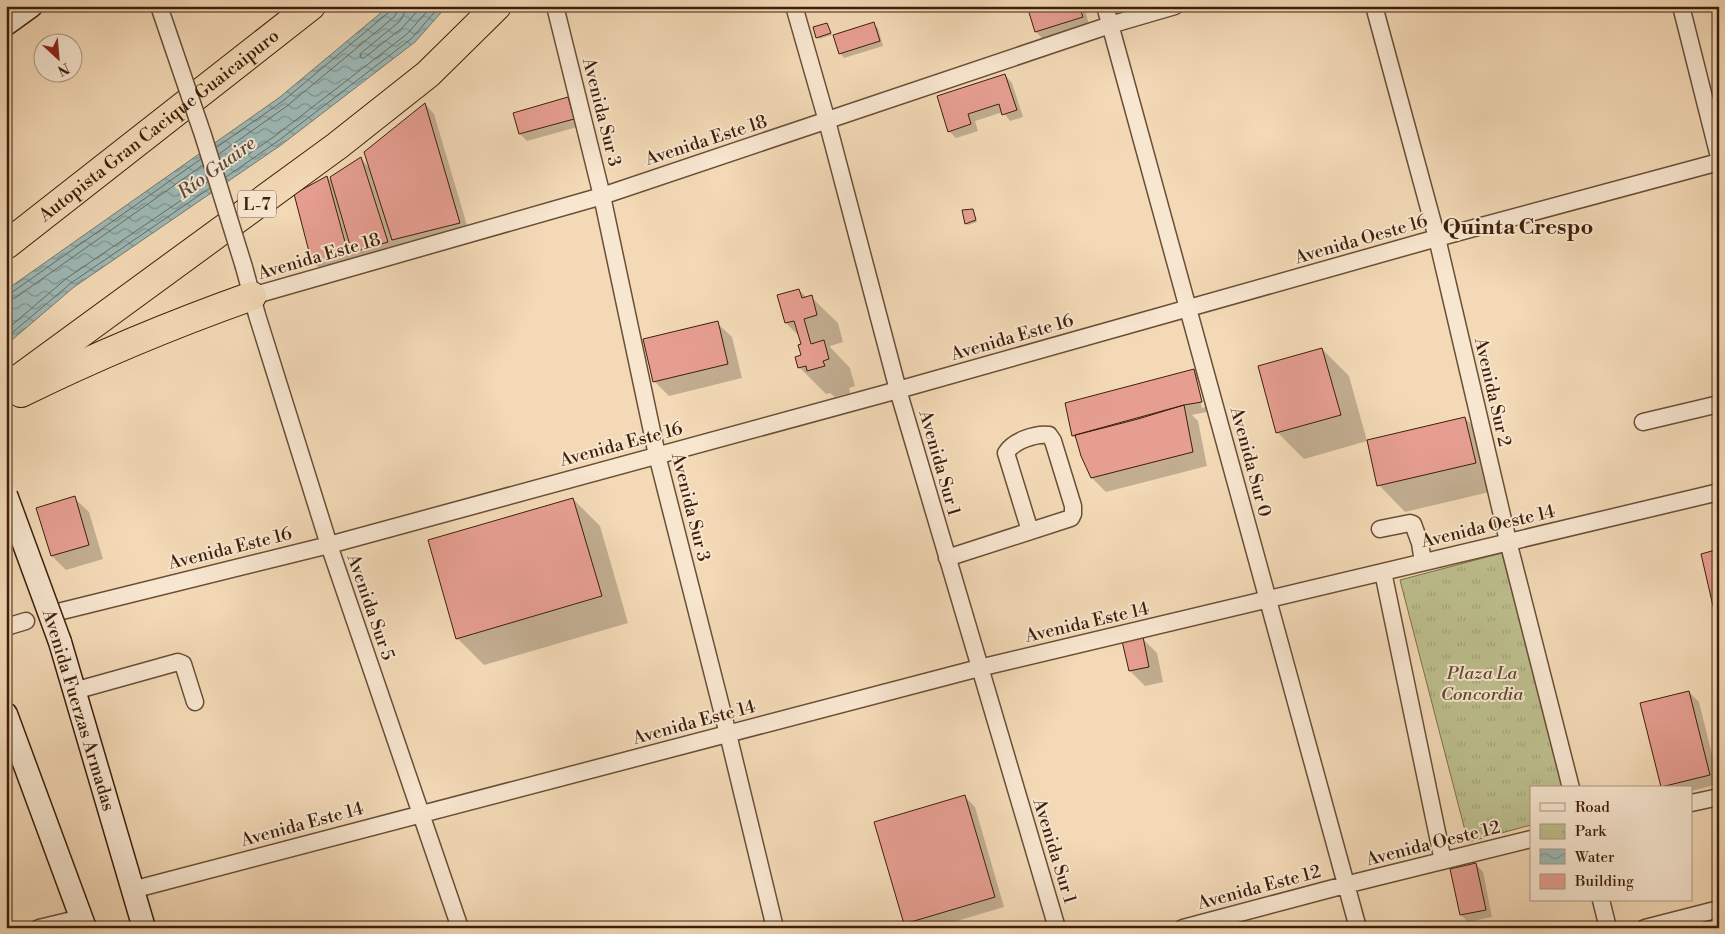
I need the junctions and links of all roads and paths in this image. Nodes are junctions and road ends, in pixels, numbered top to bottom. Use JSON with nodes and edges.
{"nodes":[{"id":1,"x":31,"y":6,"type":"edge"},
{"id":2,"x":159,"y":6,"type":"edge"},
{"id":3,"x":311,"y":6,"type":"edge"},
{"id":4,"x":497,"y":6,"type":"edge"},
{"id":5,"x":555,"y":6,"type":"edge"},
{"id":6,"x":794,"y":6,"type":"edge"},
{"id":7,"x":1105,"y":6,"type":"edge"},
{"id":8,"x":1175,"y":6,"type":"edge"},
{"id":9,"x":1374,"y":6,"type":"edge"},
{"id":10,"x":1680,"y":6,"type":"edge"},
{"id":11,"x":6,"y":24,"type":"edge"},
{"id":12,"x":1110,"y":25,"type":"junction"},
{"id":13,"x":827,"y":121,"type":"junction"},
{"id":14,"x":1719,"y":158,"type":"edge"},
{"id":15,"x":1719,"y":162,"type":"edge"},
{"id":16,"x":602,"y":196,"type":"junction"},
{"id":17,"x":1437,"y":238,"type":"junction"},
{"id":18,"x":6,"y":245,"type":"edge"},
{"id":19,"x":252,"y":296,"type":"junction"},
{"id":20,"x":1189,"y":309,"type":"junction"},
{"id":21,"x":6,"y":388,"type":"edge"},
{"id":22,"x":898,"y":390,"type":"junction"},
{"id":23,"x":6,"y":400,"type":"edge"},
{"id":24,"x":1719,"y":404,"type":"edge"},
{"id":25,"x":1643,"y":422,"type":"dead end"},
{"id":26,"x":657,"y":455,"type":"junction"},
{"id":27,"x":1719,"y":492,"type":"edge"},
{"id":28,"x":6,"y":495,"type":"edge"},
{"id":29,"x":1380,"y":529,"type":"dead end"},
{"id":30,"x":1030,"y":531,"type":"junction"},
{"id":31,"x":1508,"y":541,"type":"junction"},
{"id":32,"x":329,"y":545,"type":"junction"},
{"id":33,"x":947,"y":558,"type":"junction"},
{"id":34,"x":1423,"y":562,"type":"junction"},
{"id":35,"x":1383,"y":572,"type":"junction"},
{"id":36,"x":1267,"y":600,"type":"junction"},
{"id":37,"x":62,"y":611,"type":"dead end"},
{"id":38,"x":26,"y":621,"type":"dead end"},
{"id":39,"x":6,"y":627,"type":"edge"},
{"id":40,"x":979,"y":668,"type":"junction"},
{"id":41,"x":74,"y":691,"type":"junction"},
{"id":42,"x":194,"y":702,"type":"dead end"},
{"id":43,"x":6,"y":714,"type":"edge"},
{"id":44,"x":728,"y":734,"type":"junction"},
{"id":45,"x":1570,"y":786,"type":"edge"},
{"id":46,"x":1719,"y":797,"type":"edge"},
{"id":47,"x":1692,"y":803,"type":"edge"},
{"id":48,"x":420,"y":813,"type":"junction"},
{"id":49,"x":1530,"y":839,"type":"edge"},
{"id":50,"x":1442,"y":861,"type":"junction"},
{"id":51,"x":1345,"y":885,"type":"junction"},
{"id":52,"x":132,"y":890,"type":"junction"},
{"id":53,"x":1602,"y":902,"type":"edge"},
{"id":54,"x":1719,"y":909,"type":"edge"},
{"id":55,"x":83,"y":923,"type":"edge"},
{"id":56,"x":39,"y":928,"type":"edge"},
{"id":57,"x":144,"y":928,"type":"edge"},
{"id":58,"x":460,"y":928,"type":"edge"},
{"id":59,"x":775,"y":928,"type":"edge"},
{"id":60,"x":1057,"y":928,"type":"edge"},
{"id":61,"x":1183,"y":928,"type":"edge"},
{"id":62,"x":1358,"y":928,"type":"edge"},
{"id":63,"x":1608,"y":928,"type":"edge"},
{"id":64,"x":1646,"y":928,"type":"edge"}],
"edges":[{"from":1,"to":11,"type":"main road"},
{"from":2,"to":19,"type":"street","name":"Avenida Sur 5","bridge":true},
{"from":3,"to":18,"type":"highway","name":"Autopista Gran Cacique Guaicaipuro"},
{"from":4,"to":21,"type":"highway","number":"L-7"},
{"from":5,"to":16,"type":"street","name":"Avenida Sur 3"},
{"from":6,"to":13,"type":"street","name":"Avenida Sur 1"},
{"from":7,"to":12,"type":"street","name":"Avenida Sur 0"},
{"from":8,"to":12,"type":"street","name":"Avenida Este 18"},
{"from":9,"to":17,"type":"street","name":"Avenida Sur 2"},
{"from":10,"to":14,"type":"street"},
{"from":12,"to":13,"type":"street","name":"Avenida Este 18"},
{"from":12,"to":20,"type":"street","name":"Avenida Sur 0"},
{"from":13,"to":16,"type":"street","name":"Avenida Este 18"},
{"from":13,"to":22,"type":"street","name":"Avenida Sur 1"},
{"from":15,"to":17,"type":"street","name":"Avenida Oeste 16"},
{"from":16,"to":19,"type":"street","name":"Avenida Este 18"},
{"from":16,"to":26,"type":"street","name":"Avenida Sur 3"},
{"from":17,"to":20,"type":"street","name":"Avenida Oeste 16"},
{"from":17,"to":31,"type":"street","name":"Avenida Sur 2"},
{"from":19,"to":23,"type":"highway"},
{"from":19,"to":32,"type":"street","name":"Avenida Sur 5"},
{"from":20,"to":22,"type":"street","name":"Avenida Este 16"},
{"from":20,"to":36,"type":"street","name":"Avenida Sur 0"},
{"from":22,"to":26,"type":"street","name":"Avenida Este 16"},
{"from":22,"to":33,"type":"street","name":"Avenida Sur 1"},
{"from":24,"to":25,"type":"street"},
{"from":26,"to":32,"type":"street","name":"Avenida Este 16"},
{"from":26,"to":44,"type":"street","name":"Avenida Sur 3"},
{"from":27,"to":31,"type":"street","name":"Avenida Oeste 14"},
{"from":28,"to":41,"type":"main road","name":"Avenida Fuerzas Armadas","bridge":true},
{"from":29,"to":34,"type":"street"},
{"from":30,"to":30,"type":"street"},
{"from":30,"to":33,"type":"street"},
{"from":31,"to":34,"type":"street","name":"Avenida Oeste 14"},
{"from":31,"to":45,"type":"street","name":"Avenida Sur 2"},
{"from":32,"to":37,"type":"street","name":"Avenida Este 16"},
{"from":32,"to":48,"type":"street","name":"Avenida Sur 5"},
{"from":33,"to":40,"type":"street","name":"Avenida Sur 1"},
{"from":34,"to":35,"type":"street","name":"Avenida Oeste 14"},
{"from":35,"to":36,"type":"street","name":"Avenida Oeste 14"},
{"from":35,"to":50,"type":"street"},
{"from":36,"to":40,"type":"street","name":"Avenida Este 14"},
{"from":36,"to":51,"type":"street","name":"Avenida Sur 0"},
{"from":38,"to":39,"type":"street"},
{"from":40,"to":44,"type":"street","name":"Avenida Este 14"},
{"from":40,"to":60,"type":"street","name":"Avenida Sur 1"},
{"from":41,"to":42,"type":"street"},
{"from":41,"to":52,"type":"main road","name":"Avenida Fuerzas Armadas"},
{"from":43,"to":55,"type":"main road"},
{"from":44,"to":48,"type":"street","name":"Avenida Este 14"},
{"from":44,"to":59,"type":"street","name":"Avenida Sur 3"},
{"from":46,"to":47,"type":"street"},
{"from":48,"to":52,"type":"street","name":"Avenida Este 14"},
{"from":48,"to":58,"type":"street","name":"Avenida Sur 5"},
{"from":49,"to":50,"type":"street","name":"Avenida Oeste 12"},
{"from":50,"to":51,"type":"street","name":"Avenida Oeste 12"},
{"from":51,"to":61,"type":"street","name":"Avenida Este 12"},
{"from":51,"to":62,"type":"street","name":"Avenida Sur 0"},
{"from":52,"to":57,"type":"main road","name":"Avenida Fuerzas Armadas"},
{"from":53,"to":63,"type":"street"},
{"from":54,"to":64,"type":"street"},
{"from":55,"to":56,"type":"street"}]}
